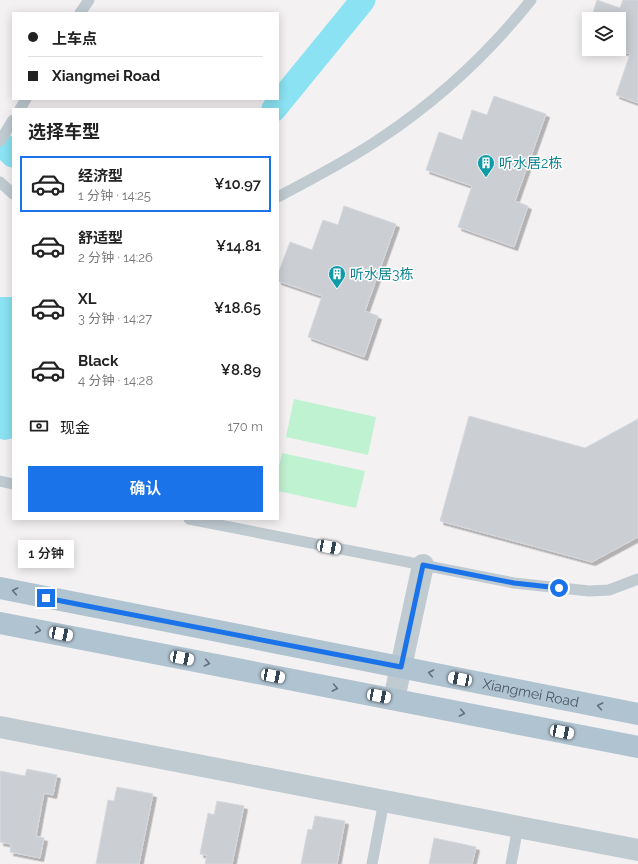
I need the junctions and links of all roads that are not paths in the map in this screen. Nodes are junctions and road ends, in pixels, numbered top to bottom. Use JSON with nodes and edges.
{"nodes":[{"id":1,"x":89,"y":0,"type":"edge"},
{"id":2,"x":531,"y":0,"type":"edge"},
{"id":3,"x":81,"y":12,"type":"edge"},
{"id":4,"x":12,"y":122,"type":"edge"},
{"id":5,"x":0,"y":141,"type":"edge"},
{"id":6,"x":0,"y":182,"type":"edge"},
{"id":7,"x":12,"y":193,"type":"edge"},
{"id":8,"x":279,"y":196,"type":"edge"},
{"id":9,"x":0,"y":481,"type":"edge"},
{"id":10,"x":12,"y":484,"type":"edge"},
{"id":11,"x":194,"y":520,"type":"edge"},
{"id":12,"x":423,"y":565,"type":"junction"},
{"id":13,"x":638,"y":579,"type":"edge"},
{"id":14,"x":0,"y":588,"type":"edge"},
{"id":15,"x":0,"y":622,"type":"edge"},
{"id":16,"x":401,"y":667,"type":"junction"},
{"id":17,"x":394,"y":699,"type":"junction"},
{"id":18,"x":638,"y":714,"type":"edge"},
{"id":19,"x":0,"y":728,"type":"edge"},
{"id":20,"x":638,"y":747,"type":"edge"},
{"id":21,"x":384,"y":801,"type":"junction"},
{"id":22,"x":518,"y":827,"type":"junction"},
{"id":23,"x":638,"y":850,"type":"edge"},
{"id":24,"x":372,"y":864,"type":"edge"},
{"id":25,"x":511,"y":864,"type":"edge"}],
"edges":[{"from":1,"to":3,"type":"lane"},
{"from":2,"to":8,"type":"lane"},
{"from":4,"to":5,"type":"lane"},
{"from":6,"to":7,"type":"lane"},
{"from":9,"to":10,"type":"lane"},
{"from":11,"to":12,"type":"lane"},
{"from":12,"to":13,"type":"lane"},
{"from":12,"to":16,"type":"street"},
{"from":16,"to":14,"type":"main road","name":"Xiangmei Road","one_way":true},
{"from":15,"to":17,"type":"main road","one_way":true},
{"from":16,"to":17,"type":"street"},
{"from":18,"to":16,"type":"main road","name":"Xiangmei Road","one_way":true},
{"from":17,"to":20,"type":"main road","one_way":true},
{"from":19,"to":21,"type":"street"},
{"from":21,"to":22,"type":"street"},
{"from":21,"to":24,"type":"lane"},
{"from":22,"to":23,"type":"street"},
{"from":22,"to":25,"type":"lane"}]}
